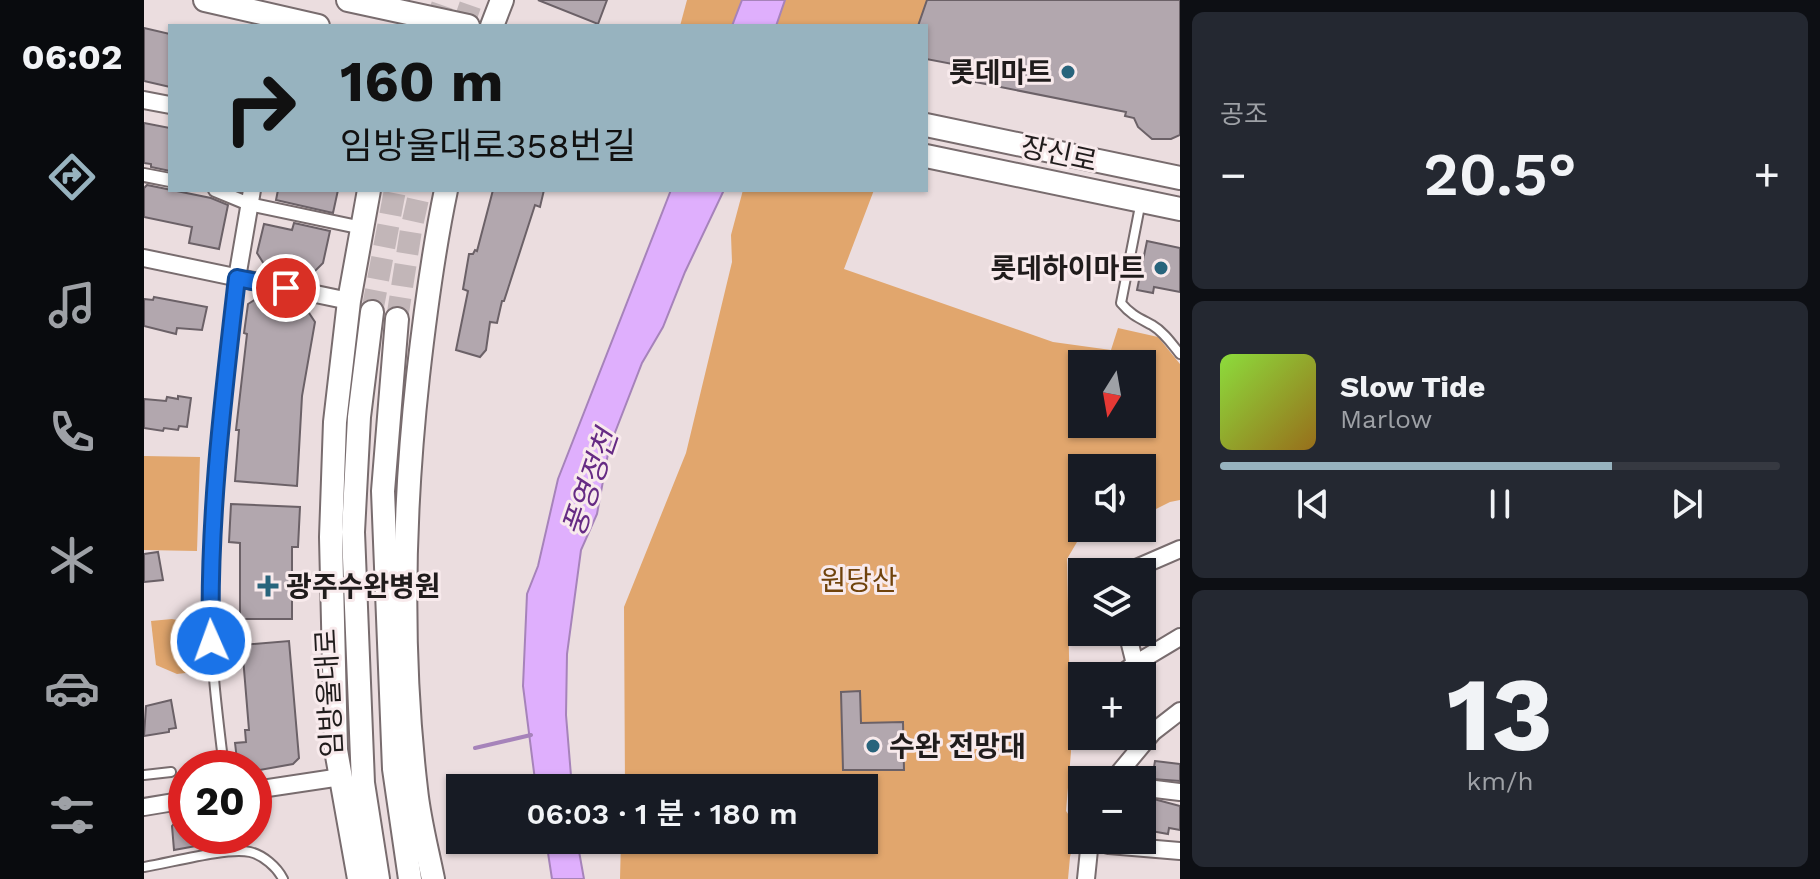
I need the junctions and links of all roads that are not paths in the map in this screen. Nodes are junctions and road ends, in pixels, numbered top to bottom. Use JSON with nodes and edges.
{"nodes":[{"id":1,"x":205,"y":0,"type":"edge"},
{"id":2,"x":348,"y":0,"type":"edge"},
{"id":3,"x":502,"y":0,"type":"edge"},
{"id":4,"x":415,"y":14,"type":"edge"},
{"id":5,"x":309,"y":24,"type":"edge"},
{"id":6,"x":459,"y":24,"type":"edge"},
{"id":7,"x":493,"y":24,"type":"edge"},
{"id":8,"x":144,"y":100,"type":"edge"},
{"id":9,"x":168,"y":105,"type":"edge"},
{"id":10,"x":928,"y":125,"type":"edge"},
{"id":11,"x":928,"y":156,"type":"edge"},
{"id":12,"x":144,"y":175,"type":"edge"},
{"id":13,"x":1180,"y":178,"type":"edge"},
{"id":14,"x":168,"y":180,"type":"edge"},
{"id":15,"x":225,"y":192,"type":"edge"},
{"id":16,"x":369,"y":192,"type":"edge"},
{"id":17,"x":433,"y":192,"type":"edge"},
{"id":18,"x":446,"y":192,"type":"edge"},
{"id":19,"x":251,"y":197,"type":"edge"},
{"id":20,"x":1141,"y":201,"type":"junction"},
{"id":21,"x":1180,"y":209,"type":"edge"},
{"id":22,"x":353,"y":226,"type":"dead end"},
{"id":23,"x":144,"y":258,"type":"edge"},
{"id":24,"x":237,"y":278,"type":"junction"},
{"id":25,"x":428,"y":296,"type":"junction"},
{"id":26,"x":349,"y":301,"type":"junction"},
{"id":27,"x":372,"y":312,"type":"tunnel mouth"},
{"id":28,"x":397,"y":319,"type":"tunnel mouth"},
{"id":29,"x":1180,"y":354,"type":"edge"},
{"id":30,"x":1180,"y":549,"type":"edge"},
{"id":31,"x":1156,"y":559,"type":"edge"},
{"id":32,"x":1180,"y":637,"type":"edge"},
{"id":33,"x":1138,"y":662,"type":"edge"},
{"id":34,"x":1180,"y":711,"type":"edge"},
{"id":35,"x":222,"y":750,"type":"edge"},
{"id":36,"x":1125,"y":766,"type":"edge"},
{"id":37,"x":168,"y":772,"type":"edge"},
{"id":38,"x":144,"y":775,"type":"edge"},
{"id":39,"x":341,"y":777,"type":"junction"},
{"id":40,"x":272,"y":787,"type":"edge"},
{"id":41,"x":1156,"y":789,"type":"edge"},
{"id":42,"x":1180,"y":792,"type":"edge"},
{"id":43,"x":168,"y":803,"type":"edge"},
{"id":44,"x":144,"y":807,"type":"edge"},
{"id":45,"x":1156,"y":848,"type":"edge"},
{"id":46,"x":1180,"y":851,"type":"edge"},
{"id":47,"x":1089,"y":854,"type":"edge"},
{"id":48,"x":144,"y":867,"type":"edge"},
{"id":49,"x":283,"y":879,"type":"edge"},
{"id":50,"x":359,"y":879,"type":"edge"},
{"id":51,"x":378,"y":879,"type":"edge"},
{"id":52,"x":410,"y":879,"type":"edge"},
{"id":53,"x":433,"y":879,"type":"edge"},
{"id":54,"x":1086,"y":879,"type":"edge"}],
"edges":[{"from":1,"to":5,"type":"main road"},
{"from":2,"to":4,"type":"main road"},
{"from":3,"to":7,"type":"main road"},
{"from":4,"to":6,"type":"main road"},
{"from":8,"to":9,"type":"street"},
{"from":10,"to":13,"type":"main road","name":"장신로"},
{"from":11,"to":20,"type":"main road","name":"장신로"},
{"from":12,"to":14,"type":"street"},
{"from":15,"to":19,"type":"street"},
{"from":16,"to":26,"type":"main road"},
{"from":17,"to":25,"type":"main road"},
{"from":18,"to":25,"type":"main road"},
{"from":19,"to":22,"type":"street"},
{"from":19,"to":24,"type":"street"},
{"from":20,"to":21,"type":"main road","name":"장신로"},
{"from":20,"to":29,"type":"lane"},
{"from":23,"to":24,"type":"street"},
{"from":24,"to":26,"type":"street"},
{"from":24,"to":35,"type":"lane"},
{"from":25,"to":53,"type":"main road"},
{"from":26,"to":39,"type":"main road"},
{"from":27,"to":51,"type":"main road","name":"임방울대로"},
{"from":28,"to":52,"type":"main road"},
{"from":30,"to":31,"type":"street"},
{"from":32,"to":33,"type":"street"},
{"from":34,"to":36,"type":"street"},
{"from":37,"to":38,"type":"lane"},
{"from":39,"to":40,"type":"street"},
{"from":39,"to":50,"type":"main road"},
{"from":41,"to":42,"type":"street"},
{"from":43,"to":44,"type":"street"},
{"from":45,"to":46,"type":"street"},
{"from":47,"to":54,"type":"street"},
{"from":48,"to":49,"type":"lane"}]}
